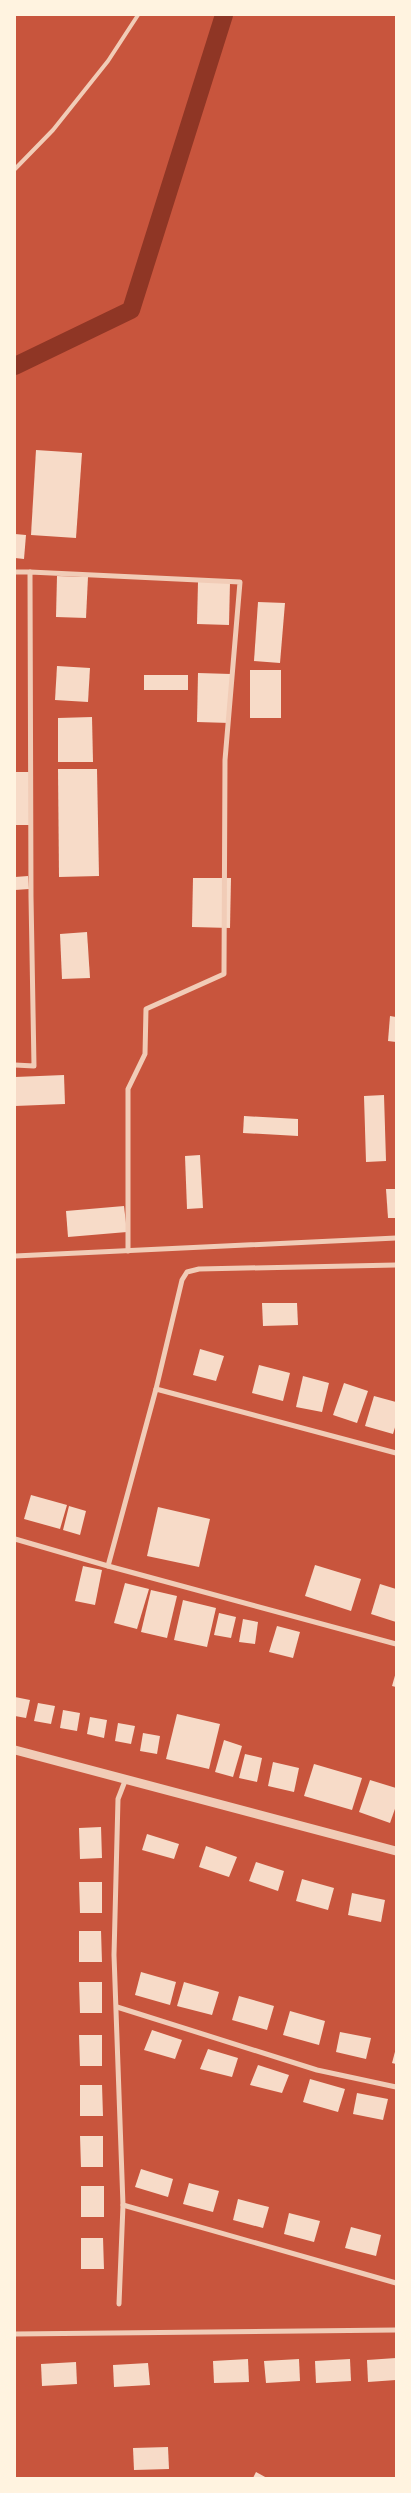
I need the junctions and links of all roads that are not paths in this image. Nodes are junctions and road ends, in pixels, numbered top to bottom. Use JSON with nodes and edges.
{"nodes":[{"id":1,"x":138,"y":15,"type":"edge"},
{"id":2,"x":15,"y":169,"type":"edge"},
{"id":3,"x":15,"y":572,"type":"edge"},
{"id":4,"x":30,"y":572,"type":"junction"},
{"id":5,"x":15,"y":1065,"type":"edge"},
{"id":6,"x":396,"y":1238,"type":"edge"},
{"id":7,"x":128,"y":1251,"type":"junction"},
{"id":8,"x":15,"y":1256,"type":"edge"},
{"id":9,"x":396,"y":1265,"type":"edge"},
{"id":10,"x":156,"y":1389,"type":"junction"},
{"id":11,"x":396,"y":1453,"type":"edge"},
{"id":12,"x":15,"y":1539,"type":"edge"},
{"id":13,"x":108,"y":1566,"type":"junction"},
{"id":14,"x":396,"y":1644,"type":"edge"},
{"id":15,"x":15,"y":1750,"type":"edge"},
{"id":16,"x":125,"y":1780,"type":"junction"},
{"id":17,"x":396,"y":1851,"type":"edge"},
{"id":18,"x":117,"y":2007,"type":"junction"},
{"id":19,"x":396,"y":2087,"type":"edge"},
{"id":20,"x":122,"y":2205,"type":"junction"},
{"id":21,"x":396,"y":2283,"type":"edge"},
{"id":22,"x":119,"y":2304,"type":"dead end"},
{"id":23,"x":396,"y":2330,"type":"edge"},
{"id":24,"x":15,"y":2334,"type":"edge"}],
"edges":[{"from":1,"to":2,"type":"lane"},
{"from":3,"to":4,"type":"street"},
{"from":4,"to":5,"type":"street"},
{"from":4,"to":7,"type":"street"},
{"from":6,"to":7,"type":"street"},
{"from":7,"to":8,"type":"street"},
{"from":9,"to":10,"type":"street"},
{"from":10,"to":11,"type":"street"},
{"from":10,"to":13,"type":"street"},
{"from":12,"to":13,"type":"street"},
{"from":13,"to":14,"type":"street"},
{"from":15,"to":16,"type":"street"},
{"from":16,"to":17,"type":"street"},
{"from":16,"to":18,"type":"street"},
{"from":18,"to":19,"type":"street"},
{"from":18,"to":20,"type":"street"},
{"from":20,"to":21,"type":"street"},
{"from":20,"to":22,"type":"street"},
{"from":23,"to":24,"type":"street"}]}
